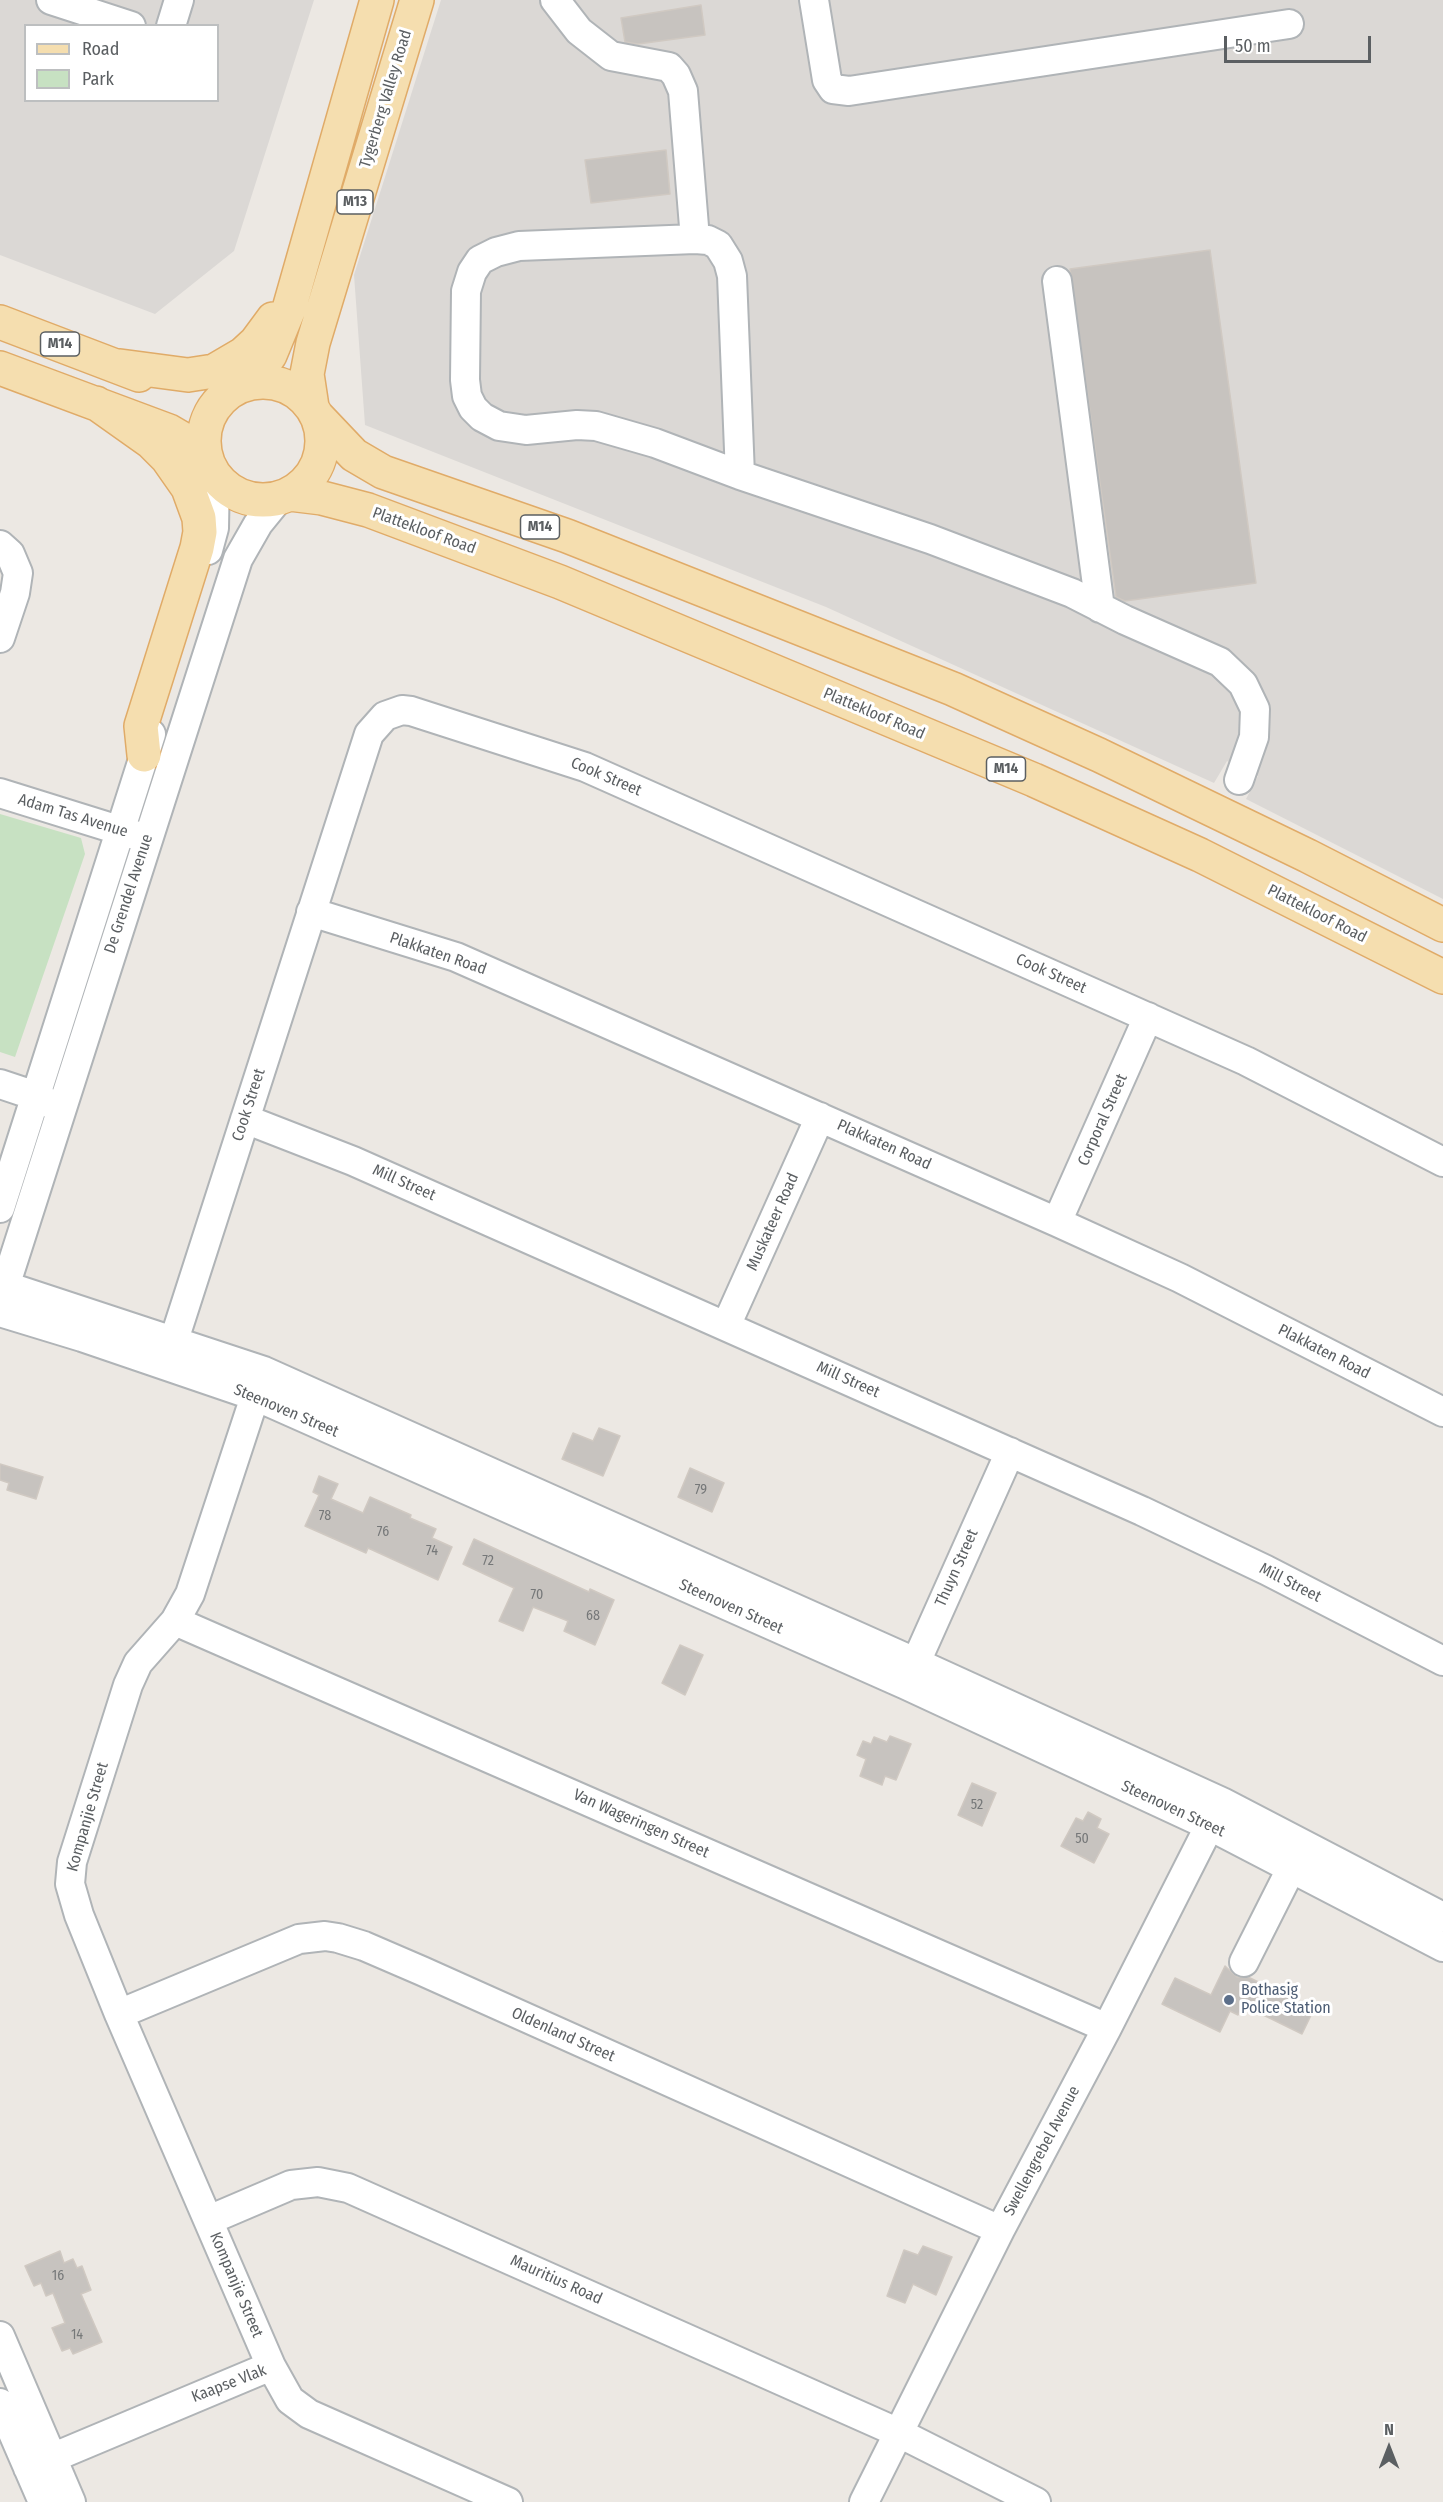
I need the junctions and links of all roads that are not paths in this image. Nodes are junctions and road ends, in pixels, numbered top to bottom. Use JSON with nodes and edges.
{"nodes":[{"id":1,"x":51,"y":0,"type":"edge"},
{"id":2,"x":179,"y":0,"type":"edge"},
{"id":3,"x":377,"y":0,"type":"edge"},
{"id":4,"x":417,"y":0,"type":"edge"},
{"id":5,"x":555,"y":0,"type":"edge"},
{"id":6,"x":814,"y":0,"type":"edge"},
{"id":7,"x":125,"y":24,"type":"edge"},
{"id":8,"x":172,"y":24,"type":"edge"},
{"id":9,"x":1288,"y":24,"type":"dead end"},
{"id":10,"x":309,"y":236,"type":"junction"},
{"id":11,"x":694,"y":239,"type":"junction"},
{"id":12,"x":1057,"y":281,"type":"dead end"},
{"id":13,"x":0,"y":322,"type":"edge"},
{"id":14,"x":120,"y":366,"type":"junction"},
{"id":15,"x":0,"y":368,"type":"edge"},
{"id":16,"x":238,"y":389,"type":"junction"},
{"id":17,"x":96,"y":403,"type":"junction"},
{"id":18,"x":314,"y":411,"type":"junction"},
{"id":19,"x":210,"y":463,"type":"junction"},
{"id":20,"x":740,"y":475,"type":"junction"},
{"id":21,"x":284,"y":495,"type":"junction"},
{"id":22,"x":0,"y":545,"type":"edge"},
{"id":23,"x":1100,"y":608,"type":"junction"},
{"id":24,"x":0,"y":638,"type":"edge"},
{"id":25,"x":144,"y":754,"type":"junction"},
{"id":26,"x":1239,"y":780,"type":"dead end"},
{"id":27,"x":0,"y":793,"type":"edge"},
{"id":28,"x":120,"y":830,"type":"junction"},
{"id":29,"x":147,"y":839,"type":"junction"},
{"id":30,"x":311,"y":912,"type":"junction"},
{"id":31,"x":1443,"y":925,"type":"edge"},
{"id":32,"x":1443,"y":977,"type":"edge"},
{"id":33,"x":1148,"y":1017,"type":"junction"},
{"id":34,"x":0,"y":1084,"type":"edge"},
{"id":35,"x":36,"y":1095,"type":"junction"},
{"id":36,"x":61,"y":1110,"type":"junction"},
{"id":37,"x":820,"y":1117,"type":"junction"},
{"id":38,"x":245,"y":1119,"type":"junction"},
{"id":39,"x":1443,"y":1162,"type":"edge"},
{"id":40,"x":0,"y":1208,"type":"edge"},
{"id":41,"x":1057,"y":1222,"type":"junction"},
{"id":42,"x":1,"y":1296,"type":"edge"},
{"id":43,"x":726,"y":1326,"type":"junction"},
{"id":44,"x":170,"y":1352,"type":"junction"},
{"id":45,"x":259,"y":1384,"type":"junction"},
{"id":46,"x":1443,"y":1413,"type":"edge"},
{"id":47,"x":1010,"y":1452,"type":"junction"},
{"id":48,"x":175,"y":1621,"type":"junction"},
{"id":49,"x":1443,"y":1661,"type":"edge"},
{"id":50,"x":910,"y":1673,"type":"junction"},
{"id":51,"x":1216,"y":1814,"type":"junction"},
{"id":52,"x":1298,"y":1856,"type":"junction"},
{"id":53,"x":1443,"y":1917,"type":"edge"},
{"id":54,"x":1443,"y":1947,"type":"edge"},
{"id":55,"x":1244,"y":1962,"type":"dead end"},
{"id":56,"x":119,"y":2014,"type":"junction"},
{"id":57,"x":1107,"y":2028,"type":"junction"},
{"id":58,"x":209,"y":2220,"type":"junction"},
{"id":59,"x":1000,"y":2230,"type":"junction"},
{"id":60,"x":0,"y":2336,"type":"edge"},
{"id":61,"x":271,"y":2366,"type":"junction"},
{"id":62,"x":0,"y":2403,"type":"edge"},
{"id":63,"x":898,"y":2433,"type":"junction"},
{"id":64,"x":40,"y":2462,"type":"junction"},
{"id":65,"x":43,"y":2502,"type":"edge"},
{"id":66,"x":71,"y":2502,"type":"edge"},
{"id":67,"x":508,"y":2502,"type":"edge"},
{"id":68,"x":864,"y":2502,"type":"edge"},
{"id":69,"x":1036,"y":2502,"type":"edge"}],
"edges":[{"from":1,"to":7,"type":"street"},
{"from":2,"to":8,"type":"street"},
{"from":3,"to":10,"type":"main road","number":"M13"},
{"from":4,"to":18,"type":"main road","name":"Tygerberg Valley Road","number":"M13"},
{"from":5,"to":11,"type":"street"},
{"from":6,"to":9,"type":"street"},
{"from":10,"to":14,"type":"main road"},
{"from":10,"to":16,"type":"main road","number":"M13"},
{"from":11,"to":20,"type":"street"},
{"from":11,"to":20,"type":"street"},
{"from":12,"to":23,"type":"street"},
{"from":13,"to":14,"type":"main road","number":"M14"},
{"from":14,"to":16,"type":"main road","number":"M14"},
{"from":15,"to":17,"type":"main road","name":"Plattekloof Road","number":"M14"},
{"from":16,"to":18,"type":"main road","number":"M14"},
{"from":16,"to":19,"type":"main road"},
{"from":17,"to":19,"type":"main road","name":"Plattekloof Road","number":"M14"},
{"from":17,"to":25,"type":"main road"},
{"from":18,"to":21,"type":"main road"},
{"from":18,"to":31,"type":"main road","number":"M14"},
{"from":19,"to":21,"type":"main road","name":"Plattekloof Road","number":"M14"},
{"from":19,"to":25,"type":"street","name":"De Grendel Avenue"},
{"from":20,"to":23,"type":"street"},
{"from":21,"to":29,"type":"street","name":"De Grendel Avenue"},
{"from":21,"to":32,"type":"main road","name":"Plattekloof Road","number":"M14"},
{"from":22,"to":24,"type":"street"},
{"from":23,"to":26,"type":"street"},
{"from":25,"to":28,"type":"street","name":"De Grendel Avenue"},
{"from":27,"to":28,"type":"street","name":"Adam Tas Avenue"},
{"from":28,"to":29,"type":"street","name":"Adam Tas Avenue"},
{"from":28,"to":35,"type":"street","name":"De Grendel Avenue"},
{"from":29,"to":36,"type":"street","name":"De Grendel Avenue"},
{"from":30,"to":33,"type":"street","name":"Cook Street"},
{"from":30,"to":37,"type":"street","name":"Plakkaten Road"},
{"from":30,"to":38,"type":"street","name":"Cook Street"},
{"from":33,"to":39,"type":"street","name":"Cook Street"},
{"from":33,"to":41,"type":"street","name":"Corporal Street"},
{"from":34,"to":35,"type":"street"},
{"from":35,"to":36,"type":"street"},
{"from":35,"to":40,"type":"street","name":"De Grendel Avenue"},
{"from":36,"to":42,"type":"street","name":"De Grendel Avenue"},
{"from":37,"to":41,"type":"street","name":"Plakkaten Road"},
{"from":37,"to":43,"type":"street","name":"Muskateer Road"},
{"from":38,"to":43,"type":"street","name":"Mill Street"},
{"from":38,"to":44,"type":"street","name":"Cook Street"},
{"from":41,"to":46,"type":"street","name":"Plakkaten Road"},
{"from":42,"to":44,"type":"street","name":"Steenoven Street"},
{"from":43,"to":47,"type":"street","name":"Mill Street"},
{"from":44,"to":45,"type":"street","name":"Steenoven Street"},
{"from":45,"to":48,"type":"street","name":"Kompanjie Street"},
{"from":45,"to":50,"type":"street","name":"Steenoven Street"},
{"from":47,"to":49,"type":"street","name":"Mill Street"},
{"from":47,"to":50,"type":"street","name":"Thuyn Street"},
{"from":48,"to":56,"type":"street","name":"Kompanjie Street"},
{"from":48,"to":57,"type":"street","name":"Van Wageringen Street"},
{"from":50,"to":51,"type":"street","name":"Steenoven Street"},
{"from":51,"to":52,"type":"street","name":"Steenoven Street"},
{"from":51,"to":57,"type":"street","name":"Swellengrebel Avenue"},
{"from":52,"to":53,"type":"street","name":"Steenoven Street"},
{"from":52,"to":54,"type":"street","name":"Steenoven Street"},
{"from":52,"to":55,"type":"street"},
{"from":56,"to":58,"type":"street","name":"Kompanjie Street"},
{"from":56,"to":59,"type":"street","name":"Oldenland Street"},
{"from":57,"to":59,"type":"street","name":"Swellengrebel Avenue"},
{"from":58,"to":61,"type":"street","name":"Kompanjie Street"},
{"from":58,"to":63,"type":"street","name":"Mauritius Road"},
{"from":59,"to":63,"type":"street","name":"Swellengrebel Avenue"},
{"from":60,"to":64,"type":"street"},
{"from":61,"to":64,"type":"street","name":"Kaapse Vlak"},
{"from":61,"to":67,"type":"street","name":"Kaapse Vlak"},
{"from":62,"to":64,"type":"street"},
{"from":63,"to":68,"type":"street","name":"Swellengrebel Avenue"},
{"from":63,"to":69,"type":"street","name":"Mauritius Road"},
{"from":64,"to":65,"type":"street"},
{"from":64,"to":66,"type":"street"}]}
